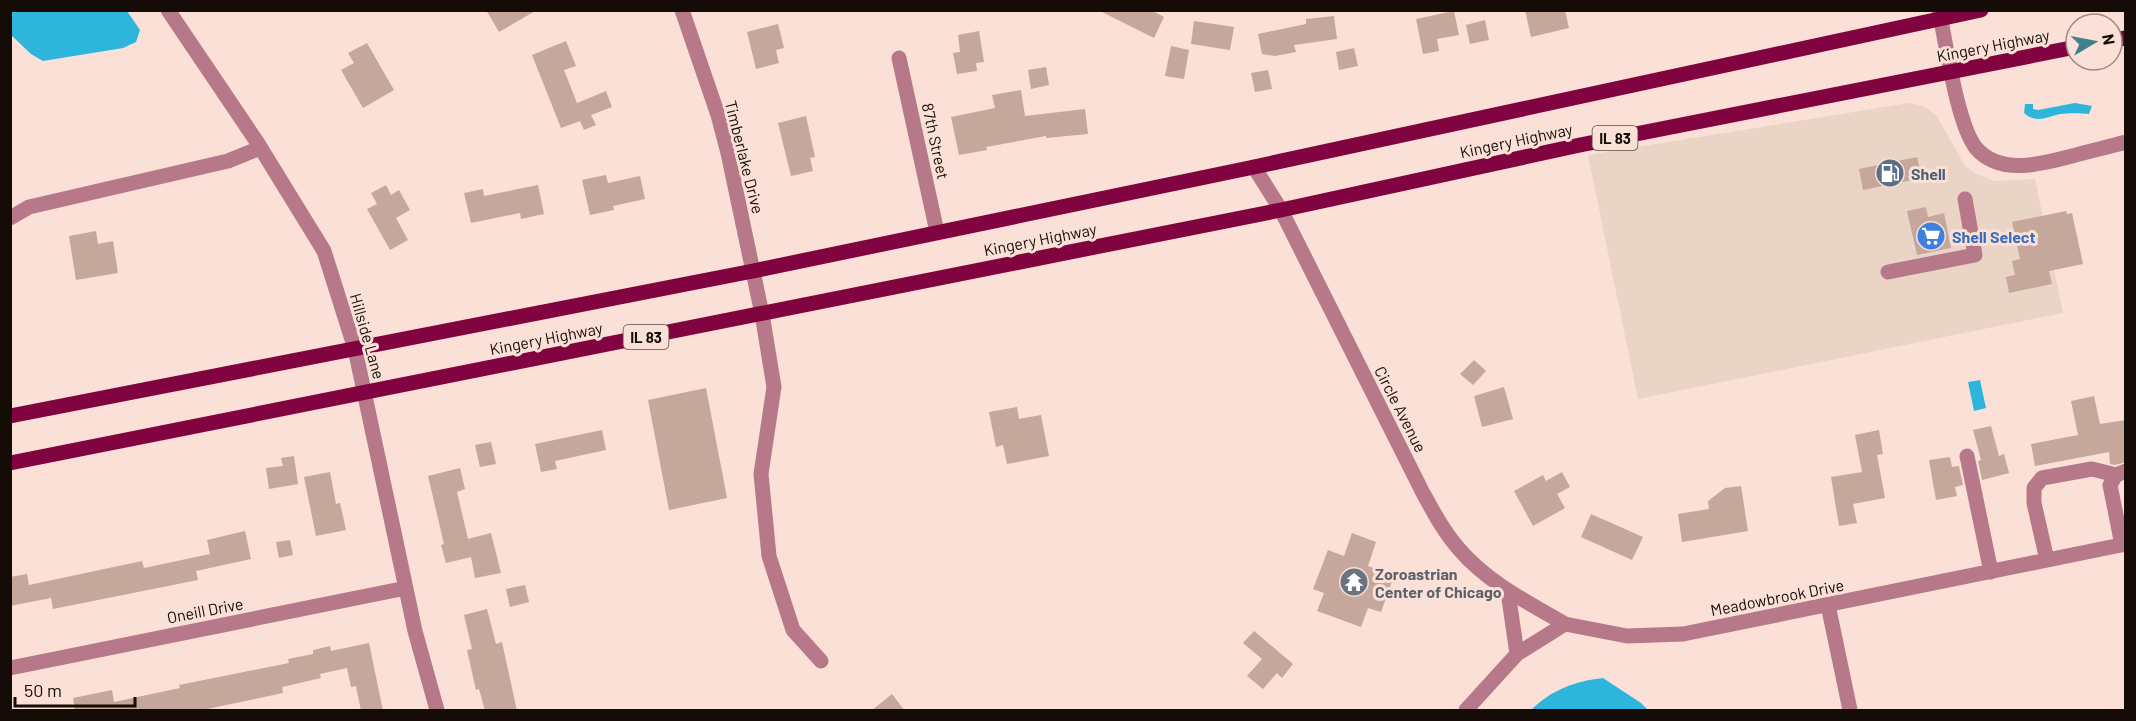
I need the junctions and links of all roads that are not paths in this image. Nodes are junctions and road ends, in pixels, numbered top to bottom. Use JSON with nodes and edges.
{"nodes":[{"id":1,"x":168,"y":10,"type":"edge"},
{"id":2,"x":682,"y":10,"type":"edge"},
{"id":3,"x":1981,"y":10,"type":"edge"},
{"id":4,"x":1940,"y":15,"type":"edge"},
{"id":5,"x":2064,"y":49,"type":"edge"},
{"id":6,"x":899,"y":58,"type":"dead end"},
{"id":7,"x":1952,"y":72,"type":"junction"},
{"id":8,"x":2126,"y":142,"type":"edge"},
{"id":9,"x":260,"y":148,"type":"junction"},
{"id":10,"x":1254,"y":167,"type":"junction"},
{"id":11,"x":1965,"y":199,"type":"dead end"},
{"id":12,"x":1281,"y":210,"type":"junction"},
{"id":13,"x":10,"y":218,"type":"edge"},
{"id":14,"x":937,"y":232,"type":"junction"},
{"id":15,"x":753,"y":271,"type":"junction"},
{"id":16,"x":1888,"y":272,"type":"dead end"},
{"id":17,"x":762,"y":314,"type":"junction"},
{"id":18,"x":355,"y":349,"type":"junction"},
{"id":19,"x":364,"y":392,"type":"junction"},
{"id":20,"x":10,"y":416,"type":"edge"},
{"id":21,"x":1967,"y":456,"type":"dead end"},
{"id":22,"x":10,"y":463,"type":"edge"},
{"id":23,"x":2121,"y":473,"type":"edge"},
{"id":24,"x":2124,"y":545,"type":"edge"},
{"id":25,"x":2047,"y":560,"type":"junction"},
{"id":26,"x":1991,"y":572,"type":"junction"},
{"id":27,"x":406,"y":588,"type":"junction"},
{"id":28,"x":1508,"y":592,"type":"junction"},
{"id":29,"x":1828,"y":605,"type":"junction"},
{"id":30,"x":1565,"y":624,"type":"junction"},
{"id":31,"x":1517,"y":654,"type":"junction"},
{"id":32,"x":821,"y":661,"type":"dead end"},
{"id":33,"x":10,"y":668,"type":"edge"},
{"id":34,"x":437,"y":711,"type":"edge"},
{"id":35,"x":1466,"y":711,"type":"edge"},
{"id":36,"x":1850,"y":711,"type":"edge"}],
"edges":[{"from":1,"to":9,"type":"street","name":"Hillside Lane"},
{"from":2,"to":15,"type":"street","name":"Timberlake Drive"},
{"from":3,"to":4,"type":"main road","name":"Kingery Highway"},
{"from":4,"to":7,"type":"street"},
{"from":4,"to":10,"type":"main road","name":"Kingery Highway"},
{"from":5,"to":7,"type":"main road","name":"Kingery Highway","number":"IL 83"},
{"from":6,"to":14,"type":"street","name":"87th Street"},
{"from":7,"to":8,"type":"street"},
{"from":7,"to":12,"type":"main road","name":"Kingery Highway","number":"IL 83"},
{"from":9,"to":13,"type":"street"},
{"from":9,"to":18,"type":"street","name":"Hillside Lane"},
{"from":10,"to":12,"type":"street","name":"Circle Avenue"},
{"from":10,"to":14,"type":"main road","name":"Kingery Highway"},
{"from":11,"to":16,"type":"street"},
{"from":12,"to":17,"type":"main road","name":"Kingery Highway","number":"IL 83"},
{"from":12,"to":28,"type":"street","name":"Circle Avenue"},
{"from":14,"to":15,"type":"main road","name":"Kingery Highway"},
{"from":15,"to":17,"type":"street","name":"Timberlake Drive"},
{"from":15,"to":18,"type":"main road","name":"Kingery Highway"},
{"from":17,"to":19,"type":"main road","name":"Kingery Highway","number":"IL 83"},
{"from":17,"to":32,"type":"street","name":"Timberlake Drive"},
{"from":18,"to":19,"type":"street","name":"Hillside Lane"},
{"from":18,"to":20,"type":"main road","name":"Kingery Highway"},
{"from":19,"to":22,"type":"main road","name":"Kingery Highway","number":"IL 83"},
{"from":19,"to":27,"type":"street","name":"Hillside Lane"},
{"from":21,"to":26,"type":"street"},
{"from":23,"to":24,"type":"street"},
{"from":23,"to":25,"type":"street"},
{"from":24,"to":25,"type":"street","name":"Meadowbrook Drive"},
{"from":25,"to":26,"type":"street","name":"Meadowbrook Drive"},
{"from":26,"to":29,"type":"street","name":"Meadowbrook Drive"},
{"from":27,"to":33,"type":"street","name":"Oneill Drive"},
{"from":27,"to":34,"type":"street","name":"Hillside Lane"},
{"from":28,"to":30,"type":"street","name":"Circle Avenue"},
{"from":28,"to":31,"type":"street"},
{"from":29,"to":30,"type":"street","name":"Meadowbrook Drive"},
{"from":29,"to":36,"type":"street"},
{"from":30,"to":31,"type":"street"},
{"from":31,"to":35,"type":"street"}]}
